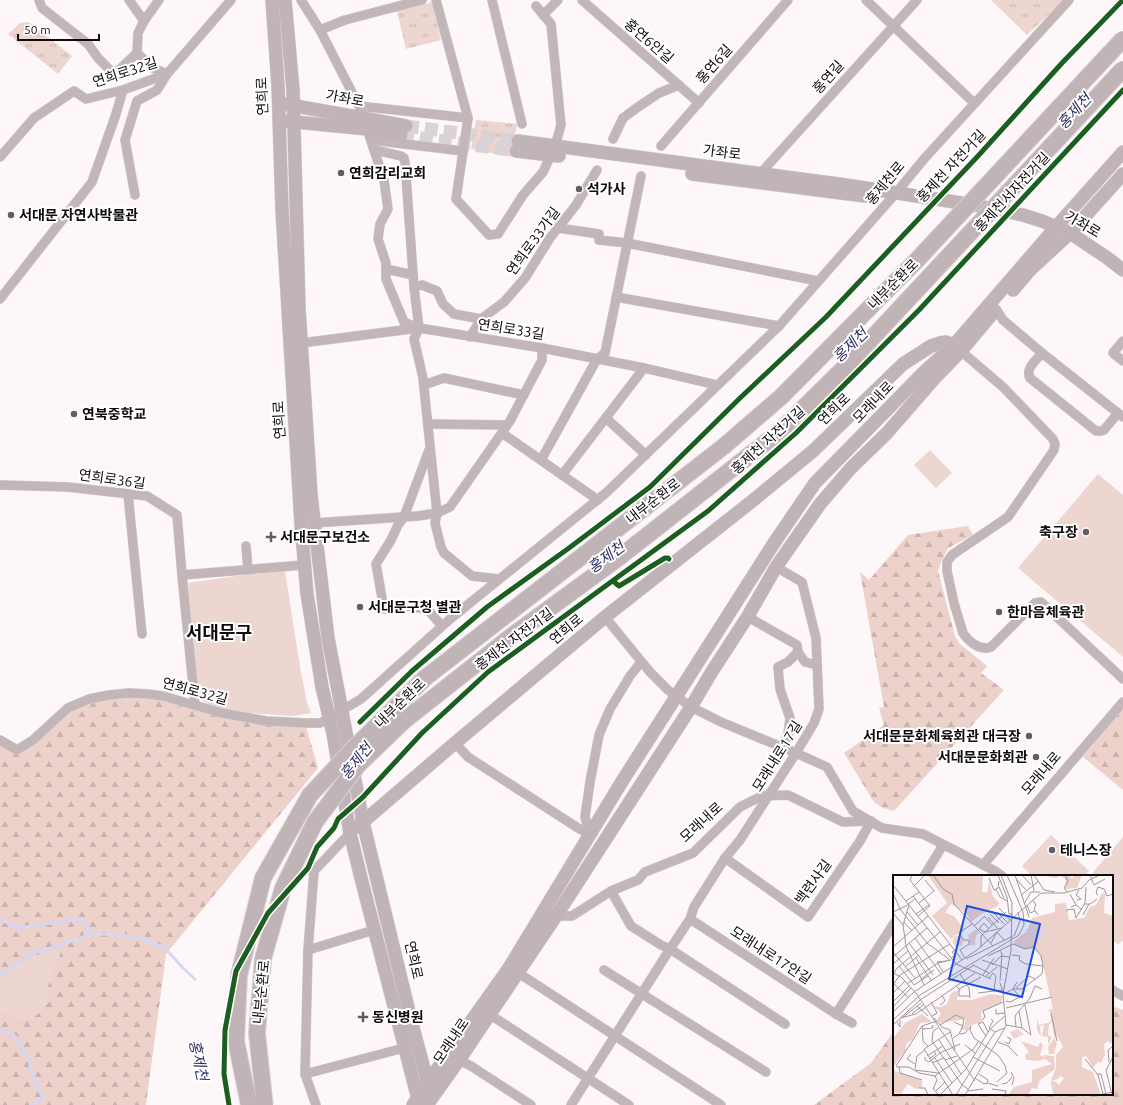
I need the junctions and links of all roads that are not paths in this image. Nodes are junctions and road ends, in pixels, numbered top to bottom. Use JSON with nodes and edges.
{"nodes":[{"id":1,"x":39,"y":0,"type":"edge"},
{"id":2,"x":129,"y":0,"type":"edge"},
{"id":3,"x":159,"y":0,"type":"edge"},
{"id":4,"x":231,"y":0,"type":"edge"},
{"id":5,"x":272,"y":0,"type":"edge"},
{"id":6,"x":285,"y":0,"type":"edge"},
{"id":7,"x":302,"y":0,"type":"edge"},
{"id":8,"x":422,"y":0,"type":"edge"},
{"id":9,"x":436,"y":0,"type":"edge"},
{"id":10,"x":492,"y":0,"type":"edge"},
{"id":11,"x":558,"y":0,"type":"edge"},
{"id":12,"x":582,"y":0,"type":"edge"},
{"id":13,"x":788,"y":0,"type":"edge"},
{"id":14,"x":866,"y":0,"type":"edge"},
{"id":15,"x":917,"y":0,"type":"edge"},
{"id":16,"x":1069,"y":0,"type":"edge"},
{"id":17,"x":536,"y":6,"type":"dead end"},
{"id":18,"x":543,"y":15,"type":"junction"},
{"id":19,"x":144,"y":21,"type":"junction"},
{"id":20,"x":893,"y":26,"type":"junction"},
{"id":21,"x":320,"y":30,"type":"junction"},
{"id":22,"x":1123,"y":39,"type":"edge"},
{"id":23,"x":138,"y":53,"type":"junction"},
{"id":24,"x":1123,"y":69,"type":"edge"},
{"id":25,"x":167,"y":74,"type":"junction"},
{"id":26,"x":679,"y":85,"type":"junction"},
{"id":27,"x":123,"y":90,"type":"junction"},
{"id":28,"x":699,"y":103,"type":"junction"},
{"id":29,"x":974,"y":103,"type":"junction"},
{"id":30,"x":278,"y":104,"type":"junction"},
{"id":31,"x":293,"y":105,"type":"junction"},
{"id":32,"x":468,"y":118,"type":"junction"},
{"id":33,"x":279,"y":121,"type":"junction"},
{"id":34,"x":293,"y":121,"type":"junction"},
{"id":35,"x":365,"y":123,"type":"junction"},
{"id":36,"x":522,"y":124,"type":"dead end"},
{"id":37,"x":404,"y":131,"type":"tunnel mouth"},
{"id":38,"x":613,"y":139,"type":"dead end"},
{"id":39,"x":517,"y":146,"type":"tunnel mouth"},
{"id":40,"x":661,"y":146,"type":"dead end"},
{"id":41,"x":375,"y":150,"type":"junction"},
{"id":42,"x":463,"y":151,"type":"junction"},
{"id":43,"x":553,"y":151,"type":"junction"},
{"id":44,"x":1123,"y":152,"type":"edge"},
{"id":45,"x":0,"y":157,"type":"edge"},
{"id":46,"x":597,"y":170,"type":"dead end"},
{"id":47,"x":760,"y":174,"type":"junction"},
{"id":48,"x":1123,"y":174,"type":"edge"},
{"id":49,"x":641,"y":176,"type":"dead end"},
{"id":50,"x":896,"y":193,"type":"junction"},
{"id":51,"x":135,"y":195,"type":"dead end"},
{"id":52,"x":1056,"y":226,"type":"junction"},
{"id":53,"x":558,"y":228,"type":"junction"},
{"id":54,"x":1070,"y":233,"type":"junction"},
{"id":55,"x":627,"y":243,"type":"junction"},
{"id":56,"x":386,"y":269,"type":"junction"},
{"id":57,"x":1123,"y":270,"type":"edge"},
{"id":58,"x":413,"y":275,"type":"junction"},
{"id":59,"x":818,"y":281,"type":"junction"},
{"id":60,"x":414,"y":287,"type":"junction"},
{"id":61,"x":616,"y":297,"type":"junction"},
{"id":62,"x":0,"y":299,"type":"edge"},
{"id":63,"x":996,"y":309,"type":"junction"},
{"id":64,"x":481,"y":319,"type":"junction"},
{"id":65,"x":779,"y":326,"type":"junction"},
{"id":66,"x":419,"y":328,"type":"junction"},
{"id":67,"x":470,"y":336,"type":"junction"},
{"id":68,"x":1123,"y":341,"type":"edge"},
{"id":69,"x":301,"y":344,"type":"junction"},
{"id":70,"x":542,"y":348,"type":"junction"},
{"id":71,"x":957,"y":348,"type":"junction"},
{"id":72,"x":1042,"y":354,"type":"junction"},
{"id":73,"x":597,"y":360,"type":"junction"},
{"id":74,"x":1123,"y":361,"type":"edge"},
{"id":75,"x":903,"y":364,"type":"junction"},
{"id":76,"x":644,"y":368,"type":"junction"},
{"id":77,"x":916,"y":380,"type":"junction"},
{"id":78,"x":424,"y":385,"type":"junction"},
{"id":79,"x":717,"y":385,"type":"junction"},
{"id":80,"x":524,"y":394,"type":"junction"},
{"id":81,"x":1121,"y":415,"type":"edge"},
{"id":82,"x":606,"y":418,"type":"junction"},
{"id":83,"x":428,"y":424,"type":"junction"},
{"id":84,"x":507,"y":425,"type":"junction"},
{"id":85,"x":502,"y":433,"type":"junction"},
{"id":86,"x":430,"y":447,"type":"junction"},
{"id":87,"x":646,"y":454,"type":"junction"},
{"id":88,"x":541,"y":460,"type":"junction"},
{"id":89,"x":562,"y":475,"type":"junction"},
{"id":90,"x":0,"y":485,"type":"edge"},
{"id":91,"x":128,"y":494,"type":"junction"},
{"id":92,"x":598,"y":500,"type":"junction"},
{"id":93,"x":437,"y":513,"type":"junction"},
{"id":94,"x":404,"y":517,"type":"junction"},
{"id":95,"x":314,"y":523,"type":"junction"},
{"id":96,"x":246,"y":546,"type":"dead end"},
{"id":97,"x":304,"y":565,"type":"junction"},
{"id":98,"x":776,"y":567,"type":"junction"},
{"id":99,"x":248,"y":570,"type":"junction"},
{"id":100,"x":182,"y":575,"type":"junction"},
{"id":101,"x":499,"y":580,"type":"junction"},
{"id":102,"x":748,"y":616,"type":"junction"},
{"id":103,"x":605,"y":617,"type":"junction"},
{"id":104,"x":442,"y":626,"type":"junction"},
{"id":105,"x":142,"y":634,"type":"dead end"},
{"id":106,"x":798,"y":652,"type":"junction"},
{"id":107,"x":641,"y":662,"type":"junction"},
{"id":108,"x":817,"y":665,"type":"junction"},
{"id":109,"x":1123,"y":679,"type":"edge"},
{"id":110,"x":677,"y":697,"type":"junction"},
{"id":111,"x":1123,"y":702,"type":"edge"},
{"id":112,"x":195,"y":705,"type":"junction"},
{"id":113,"x":691,"y":707,"type":"junction"},
{"id":114,"x":342,"y":711,"type":"junction"},
{"id":115,"x":329,"y":718,"type":"junction"},
{"id":116,"x":0,"y":740,"type":"edge"},
{"id":117,"x":455,"y":743,"type":"junction"},
{"id":118,"x":782,"y":747,"type":"junction"},
{"id":119,"x":796,"y":753,"type":"junction"},
{"id":120,"x":769,"y":795,"type":"junction"},
{"id":121,"x":871,"y":821,"type":"junction"},
{"id":122,"x":363,"y":822,"type":"junction"},
{"id":123,"x":350,"y":833,"type":"junction"},
{"id":124,"x":590,"y":834,"type":"junction"},
{"id":125,"x":943,"y":844,"type":"junction"},
{"id":126,"x":725,"y":858,"type":"junction"},
{"id":127,"x":983,"y":865,"type":"junction"},
{"id":128,"x":925,"y":875,"type":"edge"},
{"id":129,"x":1000,"y":875,"type":"edge"},
{"id":130,"x":611,"y":891,"type":"junction"},
{"id":131,"x":540,"y":916,"type":"junction"},
{"id":132,"x":556,"y":916,"type":"junction"},
{"id":133,"x":690,"y":919,"type":"junction"},
{"id":134,"x":893,"y":925,"type":"edge"},
{"id":135,"x":374,"y":930,"type":"junction"},
{"id":136,"x":670,"y":949,"type":"junction"},
{"id":137,"x":308,"y":950,"type":"junction"},
{"id":138,"x":604,"y":970,"type":"dead end"},
{"id":139,"x":517,"y":972,"type":"junction"},
{"id":140,"x":1113,"y":991,"type":"edge"},
{"id":141,"x":642,"y":994,"type":"junction"},
{"id":142,"x":1123,"y":996,"type":"edge"},
{"id":143,"x":489,"y":1014,"type":"junction"},
{"id":144,"x":836,"y":1014,"type":"junction"},
{"id":145,"x":852,"y":1023,"type":"dead end"},
{"id":146,"x":785,"y":1024,"type":"dead end"},
{"id":147,"x":615,"y":1036,"type":"junction"},
{"id":148,"x":404,"y":1048,"type":"junction"},
{"id":149,"x":459,"y":1060,"type":"junction"},
{"id":150,"x":766,"y":1072,"type":"dead end"},
{"id":151,"x":305,"y":1074,"type":"junction"},
{"id":152,"x":588,"y":1079,"type":"junction"},
{"id":153,"x":428,"y":1082,"type":"junction"},
{"id":154,"x":424,"y":1103,"type":"edge"},
{"id":155,"x":249,"y":1105,"type":"edge"},
{"id":156,"x":265,"y":1105,"type":"edge"},
{"id":157,"x":316,"y":1105,"type":"edge"},
{"id":158,"x":531,"y":1105,"type":"edge"},
{"id":159,"x":572,"y":1105,"type":"edge"},
{"id":160,"x":629,"y":1105,"type":"edge"},
{"id":161,"x":721,"y":1105,"type":"edge"}],
"edges":[{"from":1,"to":23,"type":"street"},
{"from":2,"to":19,"type":"street"},
{"from":3,"to":19,"type":"street"},
{"from":4,"to":25,"type":"street","name":"연희로32길"},
{"from":5,"to":30,"type":"main road","name":"연희로"},
{"from":6,"to":31,"type":"main road","name":"연희로"},
{"from":7,"to":21,"type":"street","name":"연희로33길"},
{"from":8,"to":21,"type":"street"},
{"from":9,"to":32,"type":"street"},
{"from":10,"to":36,"type":"street"},
{"from":11,"to":18,"type":"street"},
{"from":12,"to":26,"type":"street","name":"홍연6안길"},
{"from":13,"to":28,"type":"street","name":"홍연6길"},
{"from":14,"to":20,"type":"street"},
{"from":15,"to":20,"type":"street","name":"홍연길"},
{"from":16,"to":29,"type":"street","name":"홍제천로"},
{"from":17,"to":18,"type":"street"},
{"from":18,"to":43,"type":"street"},
{"from":19,"to":23,"type":"street"},
{"from":20,"to":29,"type":"street"},
{"from":20,"to":47,"type":"street","name":"홍연길"},
{"from":21,"to":35,"type":"street","name":"연희로33길"},
{"from":22,"to":155,"type":"highway","name":"내부순환로","bridge":true},
{"from":23,"to":25,"type":"street"},
{"from":24,"to":156,"type":"highway","name":"내부순환로","bridge":true},
{"from":25,"to":27,"type":"street","name":"연희로32길"},
{"from":25,"to":51,"type":"street"},
{"from":26,"to":28,"type":"street","name":"홍연6안길"},
{"from":26,"to":38,"type":"street"},
{"from":27,"to":45,"type":"street","name":"연희로32길"},
{"from":27,"to":62,"type":"street"},
{"from":28,"to":40,"type":"street","name":"홍연6길"},
{"from":29,"to":50,"type":"street","name":"홍제천로"},
{"from":30,"to":31,"type":"main road","name":"가좌로"},
{"from":30,"to":33,"type":"main road","name":"연희로"},
{"from":31,"to":34,"type":"main road","name":"연희로"},
{"from":31,"to":35,"type":"main road","name":"가좌로"},
{"from":32,"to":35,"type":"street"},
{"from":32,"to":42,"type":"street"},
{"from":33,"to":34,"type":"main road"},
{"from":33,"to":97,"type":"main road","name":"연희로"},
{"from":34,"to":35,"type":"main road"},
{"from":34,"to":69,"type":"main road","name":"연희로"},
{"from":35,"to":37,"type":"main road","name":"가좌로"},
{"from":35,"to":41,"type":"street","name":"연희로33길"},
{"from":35,"to":42,"type":"street"},
{"from":39,"to":43,"type":"main road","name":"가좌로"},
{"from":41,"to":56,"type":"street","name":"연희로33길"},
{"from":41,"to":58,"type":"street"},
{"from":42,"to":43,"type":"street"},
{"from":43,"to":47,"type":"main road","name":"가좌로"},
{"from":43,"to":50,"type":"main road"},
{"from":44,"to":52,"type":"main road","name":"모래내로"},
{"from":46,"to":53,"type":"street","name":"연희로33가길"},
{"from":47,"to":50,"type":"main road","name":"가좌로"},
{"from":48,"to":54,"type":"main road","name":"모래내로"},
{"from":49,"to":55,"type":"street"},
{"from":50,"to":52,"type":"main road","name":"가좌로","bridge":true},
{"from":50,"to":59,"type":"street","name":"홍제천로"},
{"from":52,"to":54,"type":"main road","name":"가좌로"},
{"from":52,"to":71,"type":"main road","name":"모래내로"},
{"from":53,"to":55,"type":"street"},
{"from":53,"to":64,"type":"street","name":"연희로33가길"},
{"from":54,"to":57,"type":"main road","name":"가좌로"},
{"from":54,"to":63,"type":"main road","name":"모래내로"},
{"from":55,"to":59,"type":"street"},
{"from":55,"to":61,"type":"street"},
{"from":56,"to":58,"type":"street"},
{"from":56,"to":66,"type":"street","name":"연희로33길"},
{"from":58,"to":60,"type":"street"},
{"from":59,"to":65,"type":"street","name":"홍제천로"},
{"from":60,"to":64,"type":"street"},
{"from":60,"to":66,"type":"street"},
{"from":61,"to":65,"type":"street"},
{"from":61,"to":73,"type":"street"},
{"from":63,"to":71,"type":"main road","name":"모래내로"},
{"from":63,"to":72,"type":"street"},
{"from":64,"to":67,"type":"street","name":"연희로33가길"},
{"from":65,"to":79,"type":"street","name":"홍제천로"},
{"from":66,"to":67,"type":"street","name":"연희로33길"},
{"from":66,"to":69,"type":"street","name":"연희로33길"},
{"from":66,"to":78,"type":"street"},
{"from":67,"to":70,"type":"street","name":"연희로33길"},
{"from":68,"to":74,"type":"street"},
{"from":69,"to":95,"type":"main road","name":"연희로"},
{"from":70,"to":73,"type":"street","name":"연희로33길"},
{"from":70,"to":80,"type":"street"},
{"from":71,"to":75,"type":"main road","name":"연희로"},
{"from":71,"to":77,"type":"main road","name":"모래내로"},
{"from":71,"to":98,"type":"main road","name":"모래내로"},
{"from":71,"to":109,"type":"street"},
{"from":72,"to":81,"type":"street"},
{"from":72,"to":81,"type":"street"},
{"from":73,"to":76,"type":"street","name":"연희로33길"},
{"from":73,"to":88,"type":"street"},
{"from":75,"to":77,"type":"main road"},
{"from":75,"to":103,"type":"main road","name":"연희로"},
{"from":76,"to":79,"type":"street","name":"연희로33길"},
{"from":76,"to":82,"type":"street"},
{"from":77,"to":110,"type":"main road","name":"모래내로"},
{"from":78,"to":80,"type":"street"},
{"from":78,"to":83,"type":"street"},
{"from":79,"to":87,"type":"street","name":"홍제천로"},
{"from":80,"to":84,"type":"street"},
{"from":82,"to":87,"type":"street"},
{"from":82,"to":89,"type":"street"},
{"from":83,"to":84,"type":"street"},
{"from":83,"to":86,"type":"street"},
{"from":84,"to":85,"type":"street"},
{"from":85,"to":88,"type":"street"},
{"from":85,"to":93,"type":"street"},
{"from":86,"to":93,"type":"street"},
{"from":86,"to":94,"type":"street"},
{"from":87,"to":92,"type":"street","name":"홍제천로"},
{"from":88,"to":89,"type":"street"},
{"from":89,"to":92,"type":"street"},
{"from":90,"to":91,"type":"street","name":"연희로36길"},
{"from":91,"to":100,"type":"street","name":"연희로36길"},
{"from":91,"to":105,"type":"street"},
{"from":92,"to":101,"type":"street","name":"홍제천로"},
{"from":93,"to":94,"type":"street"},
{"from":93,"to":101,"type":"street"},
{"from":94,"to":95,"type":"street"},
{"from":94,"to":104,"type":"street"},
{"from":95,"to":114,"type":"main road","name":"연희로"},
{"from":96,"to":99,"type":"street"},
{"from":97,"to":99,"type":"street"},
{"from":97,"to":115,"type":"main road","name":"연희로"},
{"from":98,"to":102,"type":"main road","name":"모래내로"},
{"from":98,"to":108,"type":"street","name":"모래내로17길"},
{"from":99,"to":100,"type":"street"},
{"from":100,"to":112,"type":"street"},
{"from":101,"to":104,"type":"street","name":"홍제천로"},
{"from":102,"to":106,"type":"street"},
{"from":102,"to":113,"type":"main road","name":"모래내로"},
{"from":103,"to":107,"type":"street"},
{"from":103,"to":117,"type":"main road","name":"연희로"},
{"from":104,"to":114,"type":"street","name":"홍제천로"},
{"from":106,"to":108,"type":"street"},
{"from":106,"to":118,"type":"street"},
{"from":107,"to":110,"type":"street"},
{"from":107,"to":124,"type":"street"},
{"from":108,"to":119,"type":"street","name":"모래내로17길"},
{"from":110,"to":113,"type":"street"},
{"from":110,"to":124,"type":"main road","name":"모래내로"},
{"from":111,"to":127,"type":"street","name":"모래내로"},
{"from":112,"to":115,"type":"street","name":"연희로32길"},
{"from":112,"to":116,"type":"street","name":"연희로32길"},
{"from":113,"to":118,"type":"street"},
{"from":113,"to":132,"type":"main road","name":"모래내로"},
{"from":114,"to":115,"type":"street","name":"홍제천로"},
{"from":114,"to":122,"type":"main road","name":"연희로","bridge":true},
{"from":115,"to":123,"type":"main road","name":"연희로","bridge":true},
{"from":117,"to":122,"type":"main road","name":"연희로"},
{"from":117,"to":124,"type":"street"},
{"from":118,"to":119,"type":"street"},
{"from":119,"to":120,"type":"street","name":"모래내로17길"},
{"from":119,"to":121,"type":"street"},
{"from":120,"to":121,"type":"street","name":"모래내로"},
{"from":120,"to":126,"type":"street","name":"모래내로17길"},
{"from":120,"to":130,"type":"street","name":"모래내로"},
{"from":121,"to":125,"type":"street"},
{"from":121,"to":126,"type":"street","name":"백련사길"},
{"from":122,"to":123,"type":"main road","name":"연희로"},
{"from":122,"to":153,"type":"main road","name":"연희로"},
{"from":123,"to":135,"type":"main road","name":"연희로"},
{"from":123,"to":137,"type":"street","name":"연희로"},
{"from":124,"to":131,"type":"main road","name":"모래내로"},
{"from":125,"to":127,"type":"street"},
{"from":125,"to":128,"type":"street"},
{"from":126,"to":133,"type":"street","name":"모래내로17길"},
{"from":127,"to":129,"type":"street"},
{"from":130,"to":132,"type":"street","name":"모래내로"},
{"from":130,"to":136,"type":"street"},
{"from":131,"to":132,"type":"street","name":"모래내로"},
{"from":131,"to":153,"type":"main road","name":"모래내로"},
{"from":132,"to":139,"type":"main road","name":"모래내로"},
{"from":133,"to":136,"type":"street","name":"모래내로17길"},
{"from":133,"to":144,"type":"street","name":"모래내로17안길"},
{"from":134,"to":144,"type":"street"},
{"from":135,"to":137,"type":"street"},
{"from":135,"to":148,"type":"main road","name":"연희로"},
{"from":136,"to":141,"type":"street","name":"모래내로17길"},
{"from":136,"to":146,"type":"street"},
{"from":137,"to":151,"type":"street","name":"연희로"},
{"from":138,"to":141,"type":"street"},
{"from":139,"to":143,"type":"main road","name":"모래내로"},
{"from":139,"to":147,"type":"street"},
{"from":140,"to":142,"type":"street"},
{"from":141,"to":147,"type":"street","name":"모래내로17길"},
{"from":141,"to":150,"type":"street"},
{"from":143,"to":149,"type":"main road","name":"모래내로"},
{"from":143,"to":152,"type":"street"},
{"from":144,"to":145,"type":"street","name":"모래내로17안길"},
{"from":147,"to":152,"type":"street","name":"모래내로17길"},
{"from":147,"to":161,"type":"street"},
{"from":148,"to":151,"type":"street"},
{"from":148,"to":154,"type":"main road","name":"연희로"},
{"from":149,"to":154,"type":"main road","name":"모래내로"},
{"from":149,"to":158,"type":"street"},
{"from":151,"to":157,"type":"street","name":"연희로"},
{"from":152,"to":159,"type":"street","name":"모래내로17길"},
{"from":152,"to":160,"type":"street"},
{"from":153,"to":154,"type":"main road","name":"연희로"}]}
